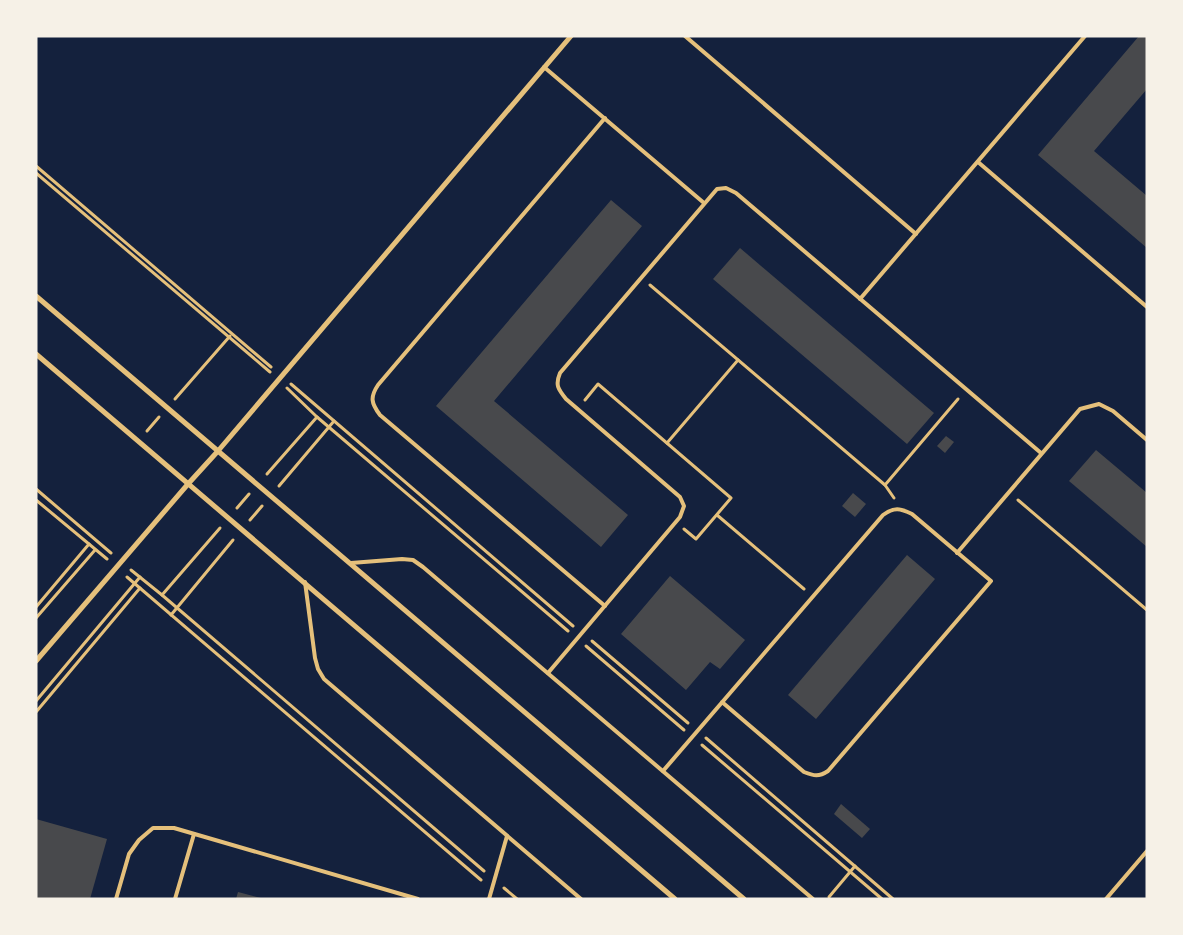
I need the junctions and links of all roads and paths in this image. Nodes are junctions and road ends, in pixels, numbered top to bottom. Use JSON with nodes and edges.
{"nodes":[{"id":1,"x":571,"y":36,"type":"edge"},
{"id":2,"x":685,"y":36,"type":"edge"},
{"id":3,"x":1085,"y":36,"type":"edge"},
{"id":4,"x":544,"y":67,"type":"junction"},
{"id":5,"x":605,"y":118,"type":"junction"},
{"id":6,"x":978,"y":162,"type":"junction"},
{"id":7,"x":36,"y":166,"type":"edge"},
{"id":8,"x":36,"y":173,"type":"edge"},
{"id":9,"x":704,"y":203,"type":"junction"},
{"id":10,"x":916,"y":234,"type":"junction"},
{"id":11,"x":641,"y":277,"type":"junction"},
{"id":12,"x":36,"y":296,"type":"edge"},
{"id":13,"x":860,"y":299,"type":"junction"},
{"id":14,"x":1147,"y":307,"type":"edge"},
{"id":15,"x":231,"y":335,"type":"junction"},
{"id":16,"x":36,"y":354,"type":"edge"},
{"id":17,"x":738,"y":360,"type":"junction"},
{"id":18,"x":280,"y":378,"type":"junction"},
{"id":19,"x":966,"y":389,"type":"junction"},
{"id":20,"x":168,"y":407,"type":"junction"},
{"id":21,"x":577,"y":409,"type":"junction"},
{"id":22,"x":334,"y":421,"type":"junction"},
{"id":23,"x":330,"y":427,"type":"junction"},
{"id":24,"x":1147,"y":440,"type":"edge"},
{"id":25,"x":138,"y":441,"type":"junction"},
{"id":26,"x":667,"y":443,"type":"junction"},
{"id":27,"x":218,"y":451,"type":"junction"},
{"id":28,"x":1041,"y":453,"type":"junction"},
{"id":29,"x":188,"y":484,"type":"junction"},
{"id":30,"x":885,"y":485,"type":"junction"},
{"id":31,"x":36,"y":489,"type":"edge"},
{"id":32,"x":1008,"y":492,"type":"junction"},
{"id":33,"x":271,"y":495,"type":"junction"},
{"id":34,"x":36,"y":500,"type":"edge"},
{"id":35,"x":901,"y":508,"type":"junction"},
{"id":36,"x":717,"y":515,"type":"junction"},
{"id":37,"x":676,"y":522,"type":"junction"},
{"id":38,"x":242,"y":529,"type":"junction"},
{"id":39,"x":89,"y":544,"type":"junction"},
{"id":40,"x":95,"y":550,"type":"junction"},
{"id":41,"x":957,"y":552,"type":"junction"},
{"id":42,"x":113,"y":554,"type":"dead end"},
{"id":43,"x":108,"y":560,"type":"dead end"},
{"id":44,"x":351,"y":562,"type":"junction"},
{"id":45,"x":127,"y":577,"type":"dead end"},
{"id":46,"x":140,"y":577,"type":"dead end"},
{"id":47,"x":304,"y":582,"type":"junction"},
{"id":48,"x":135,"y":583,"type":"junction"},
{"id":49,"x":140,"y":588,"type":"junction"},
{"id":50,"x":162,"y":595,"type":"dead end"},
{"id":51,"x":813,"y":597,"type":"junction"},
{"id":52,"x":605,"y":606,"type":"junction"},
{"id":53,"x":36,"y":607,"type":"edge"},
{"id":54,"x":177,"y":608,"type":"junction"},
{"id":55,"x":1147,"y":610,"type":"edge"},
{"id":56,"x":171,"y":615,"type":"junction"},
{"id":57,"x":36,"y":618,"type":"edge"},
{"id":58,"x":582,"y":633,"type":"junction"},
{"id":59,"x":577,"y":638,"type":"junction"},
{"id":60,"x":36,"y":662,"type":"edge"},
{"id":61,"x":548,"y":673,"type":"junction"},
{"id":62,"x":36,"y":701,"type":"edge"},
{"id":63,"x":722,"y":702,"type":"junction"},
{"id":64,"x":36,"y":712,"type":"edge"},
{"id":65,"x":697,"y":731,"type":"junction"},
{"id":66,"x":693,"y":737,"type":"junction"},
{"id":67,"x":663,"y":771,"type":"junction"},
{"id":68,"x":194,"y":834,"type":"junction"},
{"id":69,"x":507,"y":836,"type":"junction"},
{"id":70,"x":1147,"y":851,"type":"edge"},
{"id":71,"x":855,"y":866,"type":"junction"},
{"id":72,"x":484,"y":872,"type":"dead end"},
{"id":73,"x":850,"y":872,"type":"junction"},
{"id":74,"x":481,"y":880,"type":"dead end"},
{"id":75,"x":504,"y":888,"type":"dead end"},
{"id":76,"x":829,"y":897,"type":"dead end"},
{"id":77,"x":116,"y":899,"type":"edge"},
{"id":78,"x":175,"y":899,"type":"edge"},
{"id":79,"x":418,"y":899,"type":"edge"},
{"id":80,"x":489,"y":899,"type":"edge"},
{"id":81,"x":517,"y":899,"type":"edge"},
{"id":82,"x":581,"y":899,"type":"edge"},
{"id":83,"x":676,"y":899,"type":"edge"},
{"id":84,"x":744,"y":899,"type":"edge"},
{"id":85,"x":813,"y":899,"type":"edge"},
{"id":86,"x":882,"y":899,"type":"edge"},
{"id":87,"x":893,"y":899,"type":"edge"},
{"id":88,"x":1106,"y":899,"type":"edge"}],
"edges":[{"from":1,"to":4,"type":"street"},
{"from":2,"to":10,"type":"lane"},
{"from":3,"to":6,"type":"lane"},
{"from":4,"to":5,"type":"lane"},
{"from":4,"to":18,"type":"street"},
{"from":5,"to":9,"type":"lane"},
{"from":5,"to":52,"type":"lane"},
{"from":6,"to":10,"type":"lane"},
{"from":6,"to":14,"type":"lane"},
{"from":7,"to":15,"type":"path"},
{"from":8,"to":15,"type":"path"},
{"from":9,"to":11,"type":"lane"},
{"from":9,"to":13,"type":"lane"},
{"from":10,"to":13,"type":"lane"},
{"from":11,"to":17,"type":"path"},
{"from":11,"to":21,"type":"lane"},
{"from":12,"to":20,"type":"street"},
{"from":13,"to":19,"type":"lane"},
{"from":15,"to":18,"type":"path"},
{"from":15,"to":20,"type":"path"},
{"from":16,"to":25,"type":"street"},
{"from":17,"to":26,"type":"path"},
{"from":17,"to":30,"type":"path"},
{"from":18,"to":22,"type":"path"},
{"from":18,"to":23,"type":"path"},
{"from":18,"to":27,"type":"street"},
{"from":19,"to":28,"type":"lane"},
{"from":19,"to":30,"type":"path"},
{"from":20,"to":25,"type":"path"},
{"from":20,"to":27,"type":"street"},
{"from":21,"to":26,"type":"path"},
{"from":21,"to":37,"type":"lane"},
{"from":22,"to":23,"type":"path"},
{"from":22,"to":58,"type":"path"},
{"from":23,"to":33,"type":"path"},
{"from":23,"to":59,"type":"path"},
{"from":24,"to":28,"type":"lane"},
{"from":25,"to":29,"type":"street"},
{"from":26,"to":36,"type":"path"},
{"from":27,"to":29,"type":"street"},
{"from":27,"to":33,"type":"street"},
{"from":28,"to":32,"type":"lane"},
{"from":29,"to":38,"type":"street"},
{"from":29,"to":60,"type":"street"},
{"from":30,"to":35,"type":"path"},
{"from":31,"to":42,"type":"path"},
{"from":32,"to":41,"type":"lane"},
{"from":32,"to":55,"type":"path"},
{"from":33,"to":38,"type":"path"},
{"from":33,"to":44,"type":"street"},
{"from":34,"to":39,"type":"path"},
{"from":35,"to":41,"type":"lane"},
{"from":35,"to":51,"type":"lane"},
{"from":36,"to":37,"type":"path"},
{"from":36,"to":51,"type":"path"},
{"from":37,"to":52,"type":"lane"},
{"from":38,"to":47,"type":"street"},
{"from":38,"to":54,"type":"path"},
{"from":39,"to":40,"type":"path"},
{"from":39,"to":53,"type":"path"},
{"from":40,"to":43,"type":"path"},
{"from":40,"to":57,"type":"path"},
{"from":41,"to":63,"type":"lane"},
{"from":44,"to":61,"type":"lane"},
{"from":44,"to":84,"type":"street"},
{"from":45,"to":48,"type":"path"},
{"from":46,"to":48,"type":"path"},
{"from":47,"to":69,"type":"lane"},
{"from":47,"to":83,"type":"street"},
{"from":48,"to":49,"type":"path"},
{"from":48,"to":62,"type":"path"},
{"from":49,"to":56,"type":"path"},
{"from":49,"to":64,"type":"path"},
{"from":50,"to":54,"type":"path"},
{"from":51,"to":63,"type":"lane"},
{"from":52,"to":58,"type":"lane"},
{"from":54,"to":56,"type":"path"},
{"from":54,"to":72,"type":"path"},
{"from":56,"to":74,"type":"path"},
{"from":58,"to":59,"type":"lane"},
{"from":58,"to":65,"type":"path"},
{"from":59,"to":61,"type":"lane"},
{"from":59,"to":66,"type":"path"},
{"from":61,"to":67,"type":"lane"},
{"from":63,"to":65,"type":"lane"},
{"from":65,"to":66,"type":"lane"},
{"from":65,"to":71,"type":"path"},
{"from":66,"to":67,"type":"lane"},
{"from":66,"to":73,"type":"path"},
{"from":67,"to":85,"type":"lane"},
{"from":68,"to":77,"type":"lane"},
{"from":68,"to":78,"type":"lane"},
{"from":68,"to":79,"type":"lane"},
{"from":69,"to":80,"type":"lane"},
{"from":69,"to":82,"type":"lane"},
{"from":70,"to":88,"type":"lane"},
{"from":71,"to":73,"type":"path"},
{"from":71,"to":87,"type":"path"},
{"from":73,"to":76,"type":"path"},
{"from":73,"to":86,"type":"path"},
{"from":75,"to":81,"type":"path"}]}
